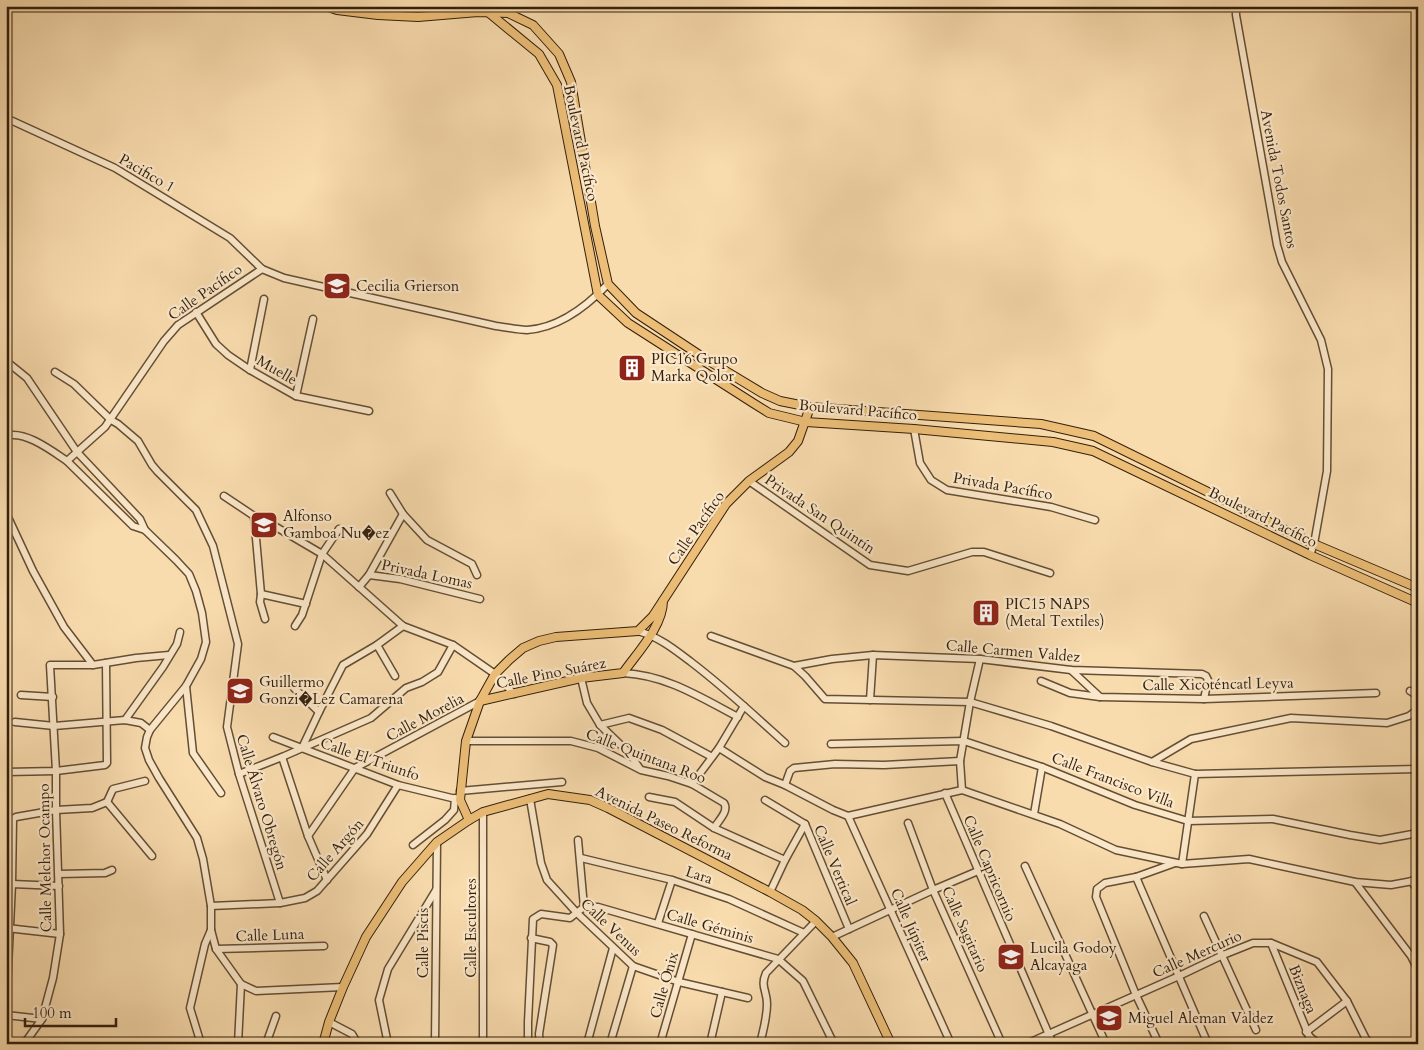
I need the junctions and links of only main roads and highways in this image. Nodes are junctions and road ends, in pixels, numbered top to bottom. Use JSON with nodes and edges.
{"nodes":[{"id":1,"x":324,"y":6,"type":"edge"},
{"id":2,"x":509,"y":9,"type":"edge"},
{"id":3,"x":490,"y":12,"type":"junction"},
{"id":4,"x":502,"y":23,"type":"junction"},
{"id":5,"x":810,"y":408,"type":"junction"},
{"id":6,"x":806,"y":422,"type":"junction"},
{"id":7,"x":1418,"y":588,"type":"edge"},
{"id":8,"x":663,"y":601,"type":"junction"},
{"id":9,"x":1418,"y":603,"type":"edge"},
{"id":10,"x":623,"y":673,"type":"joint"},
{"id":11,"x":480,"y":701,"type":"junction"},
{"id":12,"x":469,"y":820,"type":"junction"},
{"id":13,"x":323,"y":1044,"type":"edge"},
{"id":14,"x":891,"y":1044,"type":"edge"}],
"edges":[{"from":1,"to":3,"type":"main road"},
{"from":2,"to":3,"type":"main road"},
{"from":2,"to":4,"type":"main road"},
{"from":2,"to":5,"type":"main road","name":"Boulevard Pacífico"},
{"from":3,"to":4,"type":"main road","name":"Boulevard Pacífico"},
{"from":4,"to":6,"type":"main road","name":"Boulevard Pacífico"},
{"from":5,"to":6,"type":"main road","name":"Calle Pacífico"},
{"from":5,"to":7,"type":"main road","name":"Boulevard Pacífico"},
{"from":6,"to":8,"type":"main road","name":"Calle Pacífico"},
{"from":6,"to":9,"type":"main road","name":"Boulevard Pacífico"},
{"from":8,"to":10,"type":"main road","name":"Calle Pacífico"},
{"from":8,"to":11,"type":"main road","name":"Calle Pacífico"},
{"from":10,"to":11,"type":"main road","name":"Calle Pino Suárez"},
{"from":11,"to":12,"type":"main road"},
{"from":12,"to":13,"type":"main road","name":"Avenida Paseo Reforma"},
{"from":12,"to":14,"type":"main road","name":"Avenida Paseo Reforma"}]}
